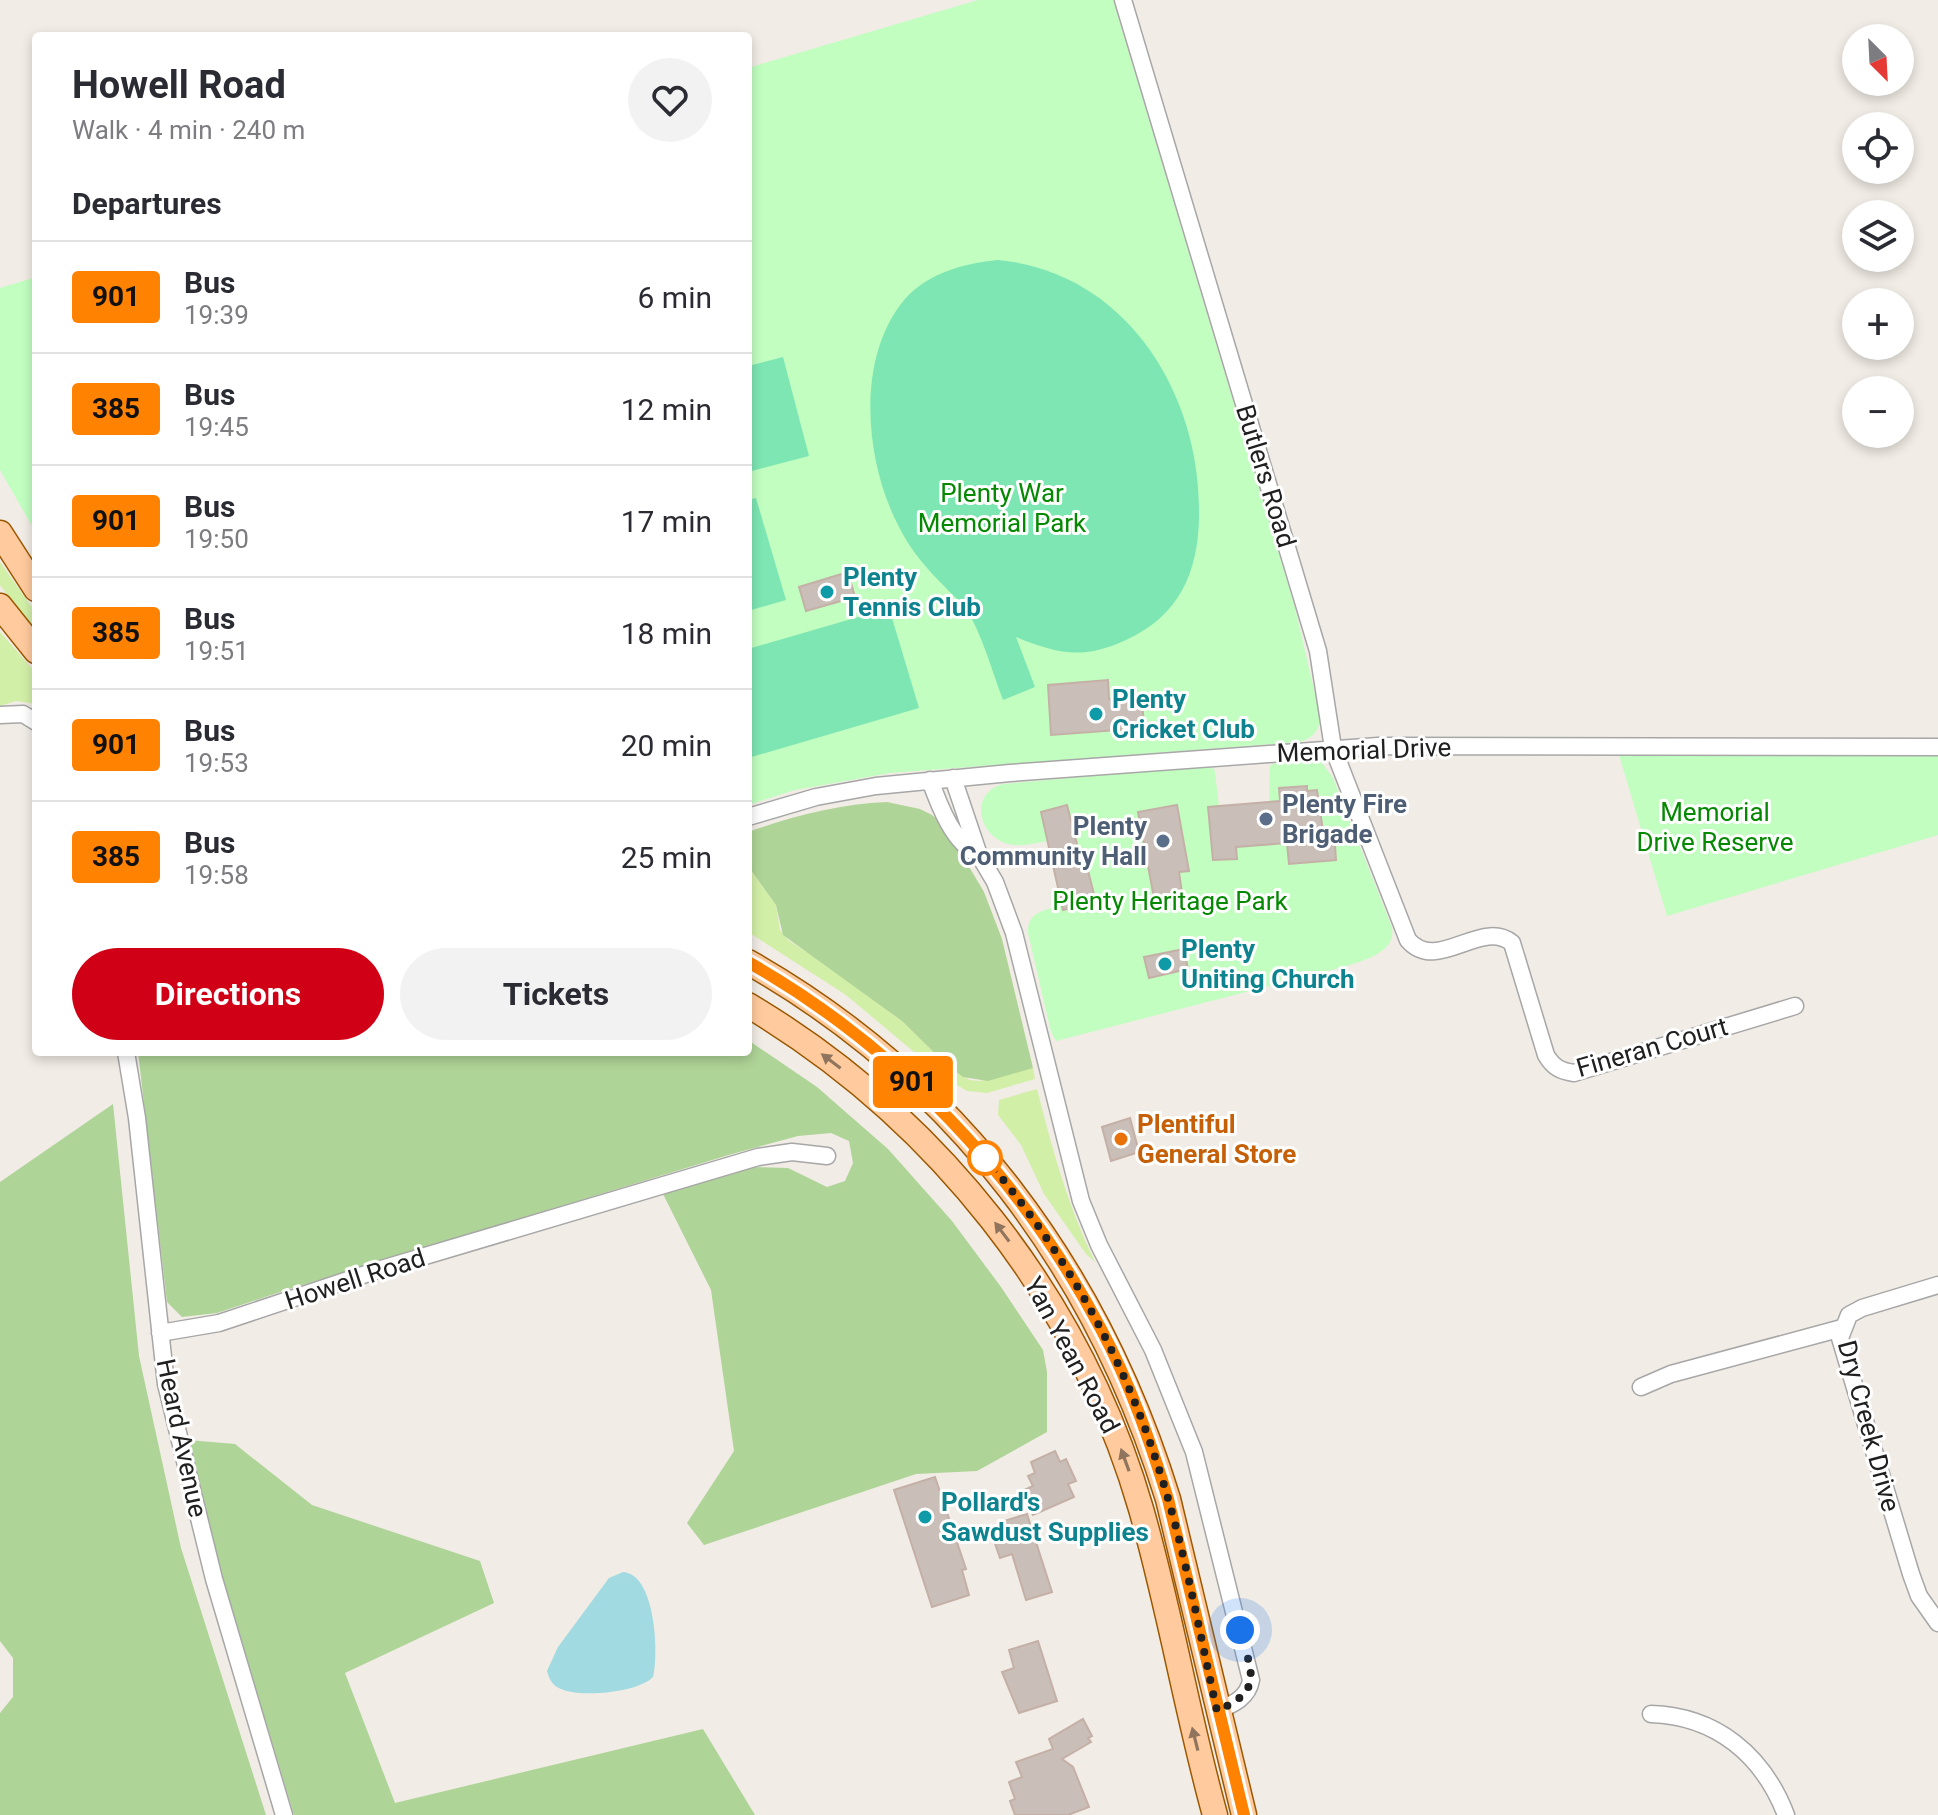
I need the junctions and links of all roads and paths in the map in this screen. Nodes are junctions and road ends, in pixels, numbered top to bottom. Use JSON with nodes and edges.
{"nodes":[{"id":1,"x":1123,"y":0,"type":"edge"},
{"id":2,"x":0,"y":533,"type":"edge"},
{"id":3,"x":32,"y":583,"type":"edge"},
{"id":4,"x":0,"y":606,"type":"edge"},
{"id":5,"x":32,"y":646,"type":"edge"},
{"id":6,"x":0,"y":715,"type":"edge"},
{"id":7,"x":32,"y":720,"type":"edge"},
{"id":8,"x":1938,"y":747,"type":"edge"},
{"id":9,"x":1333,"y":748,"type":"junction"},
{"id":10,"x":953,"y":778,"type":"junction"},
{"id":11,"x":930,"y":780,"type":"junction"},
{"id":12,"x":752,"y":816,"type":"edge"},
{"id":13,"x":979,"y":855,"type":"junction"},
{"id":14,"x":1504,"y":936,"type":"joint"},
{"id":15,"x":752,"y":964,"type":"edge"},
{"id":16,"x":1795,"y":1006,"type":"dead end"},
{"id":17,"x":752,"y":1008,"type":"edge"},
{"id":18,"x":127,"y":1056,"type":"edge"},
{"id":19,"x":827,"y":1156,"type":"dead end"},
{"id":20,"x":1938,"y":1285,"type":"edge"},
{"id":21,"x":1842,"y":1328,"type":"junction"},
{"id":22,"x":160,"y":1333,"type":"junction"},
{"id":23,"x":1641,"y":1387,"type":"dead end"},
{"id":24,"x":1938,"y":1623,"type":"edge"},
{"id":25,"x":1217,"y":1711,"type":"junction"},
{"id":26,"x":1651,"y":1714,"type":"dead end"},
{"id":27,"x":284,"y":1815,"type":"edge"},
{"id":28,"x":1215,"y":1815,"type":"edge"},
{"id":29,"x":1244,"y":1815,"type":"edge"},
{"id":30,"x":1786,"y":1815,"type":"edge"}],
"edges":[{"from":1,"to":9,"type":"street","name":"Butlers Road"},
{"from":2,"to":3,"type":"main road"},
{"from":4,"to":5,"type":"main road"},
{"from":6,"to":7,"type":"street"},
{"from":8,"to":9,"type":"street","name":"Memorial Drive"},
{"from":9,"to":10,"type":"street","name":"Memorial Drive"},
{"from":9,"to":14,"type":"street","name":"Butlers Road"},
{"from":10,"to":11,"type":"street","name":"Memorial Drive"},
{"from":10,"to":13,"type":"street"},
{"from":11,"to":12,"type":"street","name":"Memorial Drive"},
{"from":11,"to":13,"type":"street"},
{"from":13,"to":25,"type":"street"},
{"from":14,"to":16,"type":"street","name":"Fineran Court"},
{"from":15,"to":25,"type":"main road","name":"Yan Yean Road"},
{"from":28,"to":17,"type":"main road","name":"Yan Yean Road","one_way":true},
{"from":18,"to":22,"type":"street","name":"Heard Avenue"},
{"from":19,"to":22,"type":"street","name":"Howell Road"},
{"from":20,"to":21,"type":"street","name":"Dry Creek Drive"},
{"from":21,"to":23,"type":"street"},
{"from":21,"to":24,"type":"street","name":"Dry Creek Drive"},
{"from":22,"to":27,"type":"street","name":"Heard Avenue"},
{"from":25,"to":29,"type":"main road","name":"Yan Yean Road"},
{"from":26,"to":30,"type":"street"}]}
